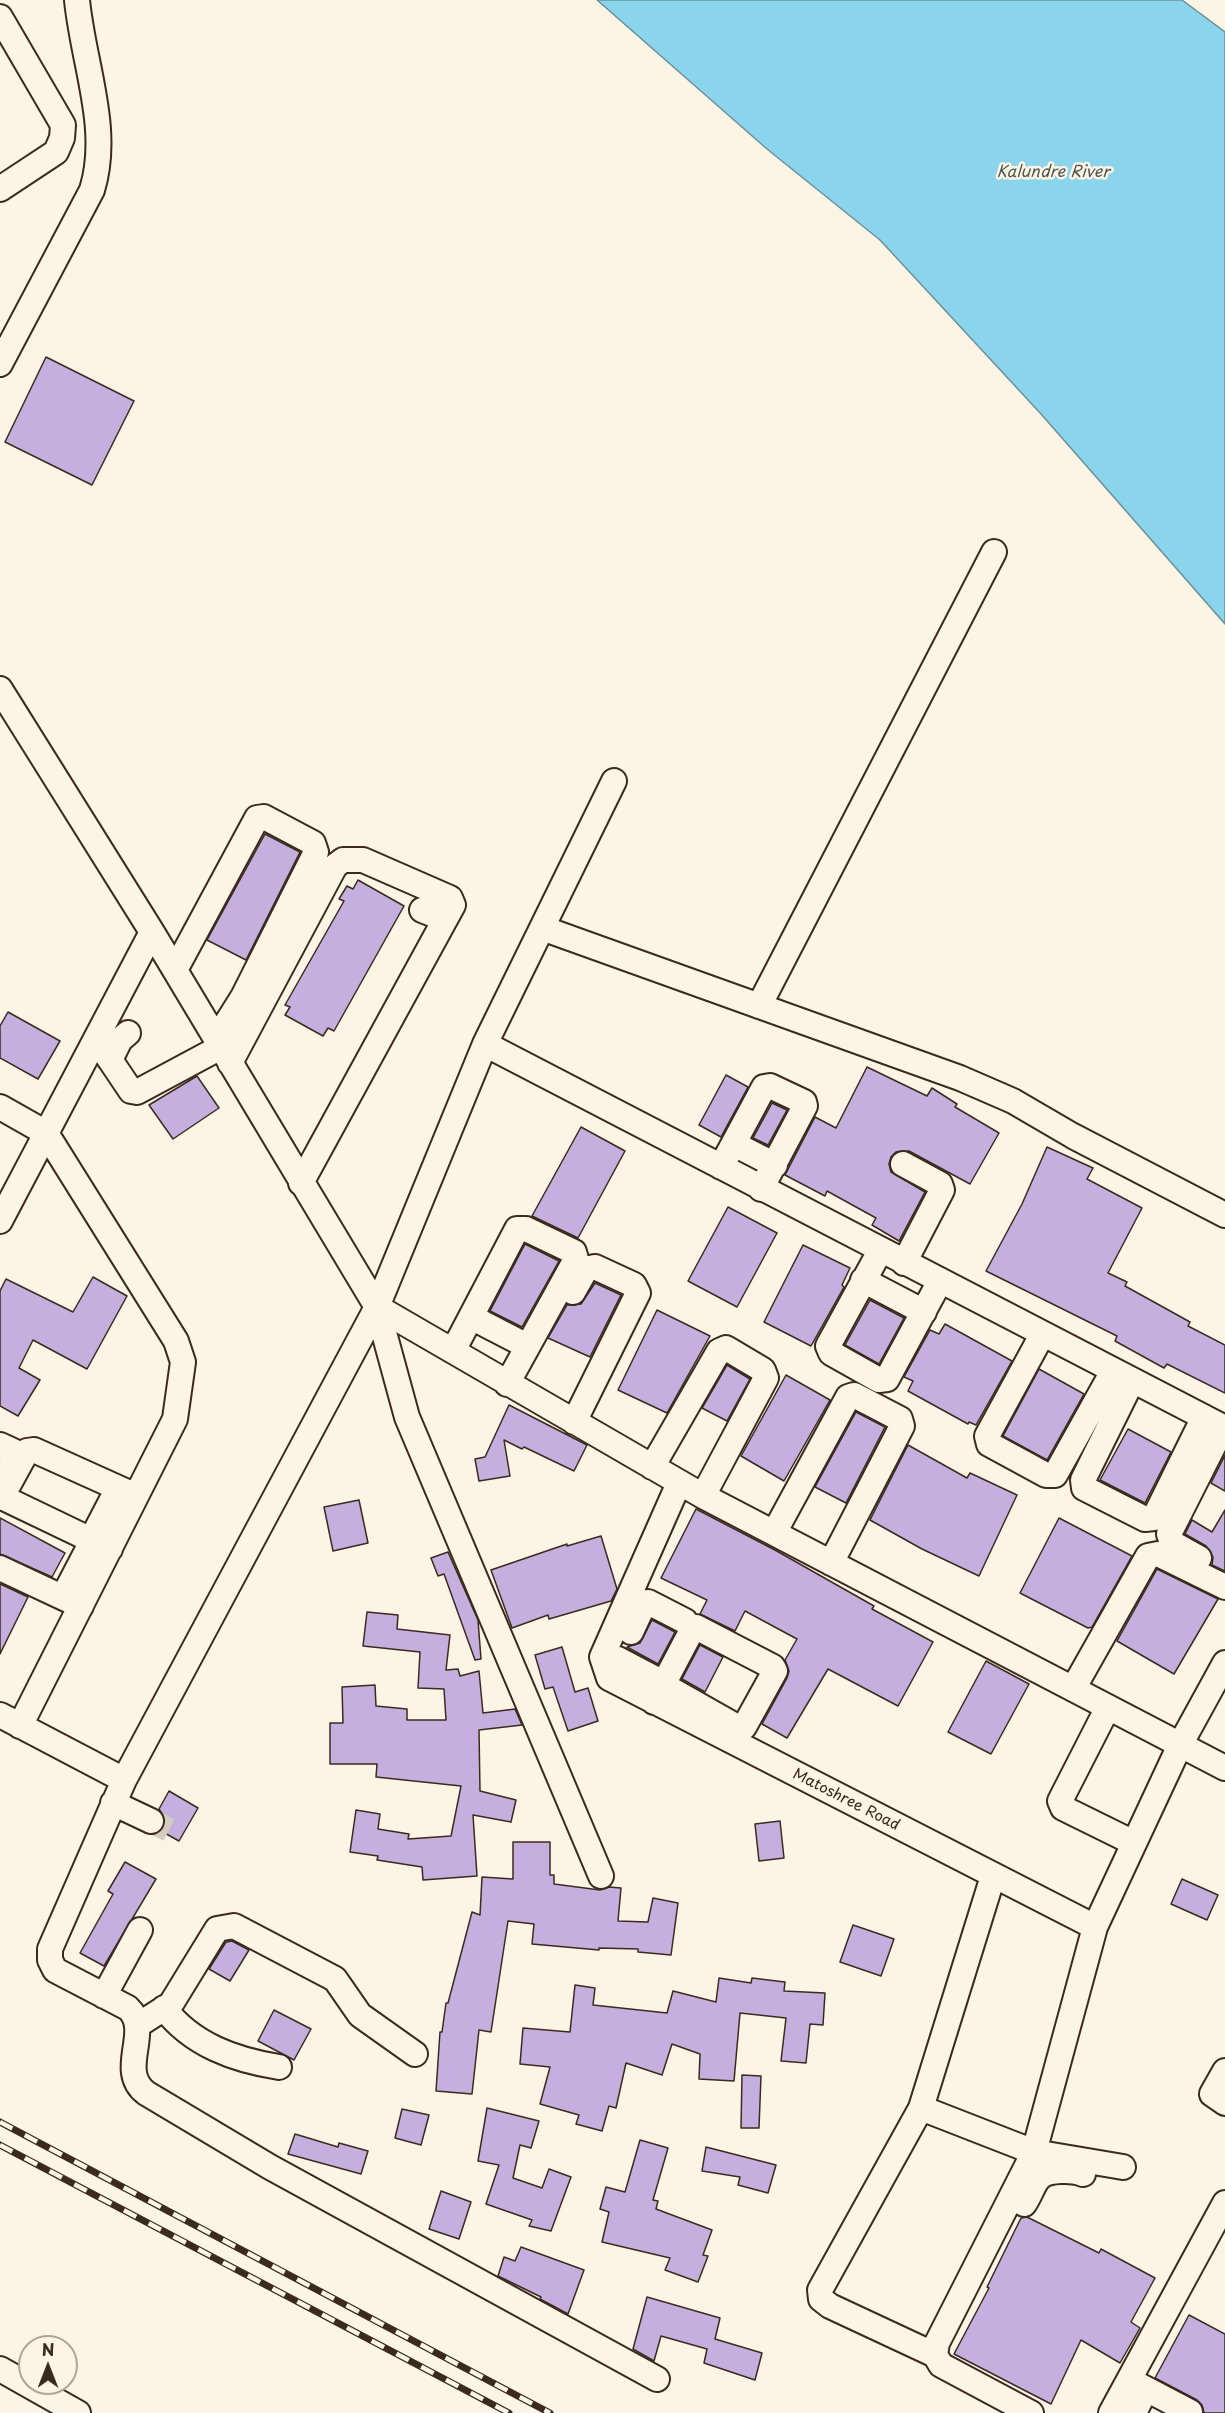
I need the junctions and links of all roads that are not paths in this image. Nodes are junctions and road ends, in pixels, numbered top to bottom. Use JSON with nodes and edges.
{"nodes":[{"id":1,"x":77,"y":0,"type":"edge"},
{"id":2,"x":0,"y":17,"type":"edge"},
{"id":3,"x":0,"y":189,"type":"edge"},
{"id":4,"x":0,"y":364,"type":"edge"},
{"id":5,"x":994,"y":552,"type":"dead end"},
{"id":6,"x":0,"y":689,"type":"edge"},
{"id":7,"x":614,"y":781,"type":"dead end"},
{"id":8,"x":422,"y":910,"type":"dead end"},
{"id":9,"x":445,"y":919,"type":"junction"},
{"id":10,"x":542,"y":928,"type":"junction"},
{"id":11,"x":152,"y":932,"type":"junction"},
{"id":12,"x":175,"y":970,"type":"junction"},
{"id":13,"x":759,"y":1006,"type":"junction"},
{"id":14,"x":128,"y":1033,"type":"dead end"},
{"id":15,"x":96,"y":1039,"type":"junction"},
{"id":16,"x":485,"y":1044,"type":"junction"},
{"id":17,"x":223,"y":1050,"type":"junction"},
{"id":18,"x":110,"y":1060,"type":"junction"},
{"id":19,"x":0,"y":1107,"type":"edge"},
{"id":20,"x":46,"y":1133,"type":"junction"},
{"id":21,"x":734,"y":1144,"type":"junction"},
{"id":22,"x":903,"y":1164,"type":"dead end"},
{"id":23,"x":775,"y":1165,"type":"junction"},
{"id":24,"x":721,"y":1167,"type":"junction"},
{"id":25,"x":302,"y":1183,"type":"junction"},
{"id":26,"x":761,"y":1189,"type":"junction"},
{"id":27,"x":1225,"y":1215,"type":"edge"},
{"id":28,"x":0,"y":1221,"type":"edge"},
{"id":29,"x":880,"y":1251,"type":"junction"},
{"id":30,"x":904,"y":1263,"type":"junction"},
{"id":31,"x":863,"y":1280,"type":"junction"},
{"id":32,"x":940,"y":1281,"type":"junction"},
{"id":33,"x":377,"y":1307,"type":"junction"},
{"id":34,"x":924,"y":1312,"type":"junction"},
{"id":35,"x":471,"y":1317,"type":"junction"},
{"id":36,"x":1042,"y":1335,"type":"junction"},
{"id":37,"x":527,"y":1346,"type":"junction"},
{"id":38,"x":453,"y":1351,"type":"junction"},
{"id":39,"x":1122,"y":1376,"type":"junction"},
{"id":40,"x":513,"y":1387,"type":"junction"},
{"id":41,"x":574,"y":1422,"type":"junction"},
{"id":42,"x":1217,"y":1424,"type":"edge"},
{"id":43,"x":0,"y":1445,"type":"edge"},
{"id":44,"x":652,"y":1467,"type":"junction"},
{"id":45,"x":679,"y":1483,"type":"junction"},
{"id":46,"x":0,"y":1484,"type":"edge"},
{"id":47,"x":127,"y":1492,"type":"junction"},
{"id":48,"x":703,"y":1496,"type":"junction"},
{"id":49,"x":0,"y":1512,"type":"edge"},
{"id":50,"x":774,"y":1533,"type":"junction"},
{"id":51,"x":98,"y":1549,"type":"junction"},
{"id":52,"x":831,"y":1563,"type":"junction"},
{"id":53,"x":0,"y":1568,"type":"edge"},
{"id":54,"x":1225,"y":1572,"type":"edge"},
{"id":55,"x":1224,"y":1598,"type":"edge"},
{"id":56,"x":72,"y":1601,"type":"junction"},
{"id":57,"x":685,"y":1621,"type":"dead end"},
{"id":58,"x":1225,"y":1663,"type":"edge"},
{"id":59,"x":614,"y":1668,"type":"junction"},
{"id":60,"x":657,"y":1688,"type":"junction"},
{"id":61,"x":1073,"y":1689,"type":"junction"},
{"id":62,"x":1108,"y":1707,"type":"junction"},
{"id":63,"x":10,"y":1721,"type":"edge"},
{"id":64,"x":1180,"y":1745,"type":"junction"},
{"id":65,"x":1225,"y":1768,"type":"edge"},
{"id":66,"x":124,"y":1780,"type":"junction"},
{"id":67,"x":113,"y":1803,"type":"junction"},
{"id":68,"x":151,"y":1821,"type":"tunnel mouth"},
{"id":69,"x":1134,"y":1843,"type":"junction"},
{"id":70,"x":601,"y":1876,"type":"dead end"},
{"id":71,"x":993,"y":1876,"type":"junction"},
{"id":72,"x":1095,"y":1927,"type":"junction"},
{"id":73,"x":140,"y":1930,"type":"dead end"},
{"id":74,"x":104,"y":1996,"type":"junction"},
{"id":75,"x":164,"y":2008,"type":"junction"},
{"id":76,"x":138,"y":2025,"type":"junction"},
{"id":77,"x":415,"y":2054,"type":"dead end"},
{"id":78,"x":279,"y":2067,"type":"dead end"},
{"id":79,"x":1225,"y":2071,"type":"edge"},
{"id":80,"x":1225,"y":2103,"type":"edge"},
{"id":81,"x":921,"y":2108,"type":"junction"},
{"id":82,"x":1034,"y":2152,"type":"junction"},
{"id":83,"x":1011,"y":2199,"type":"junction"},
{"id":84,"x":1225,"y":2203,"type":"edge"},
{"id":85,"x":935,"y":2355,"type":"junction"},
{"id":86,"x":0,"y":2368,"type":"edge"},
{"id":87,"x":657,"y":2379,"type":"dead end"},
{"id":88,"x":1138,"y":2385,"type":"junction"},
{"id":89,"x":1190,"y":2412,"type":"edge"},
{"id":90,"x":78,"y":2413,"type":"edge"},
{"id":91,"x":1031,"y":2413,"type":"edge"},
{"id":92,"x":1111,"y":2413,"type":"edge"},
{"id":93,"x":1134,"y":2413,"type":"edge"}],
"edges":[{"from":1,"to":4,"type":"street"},
{"from":2,"to":3,"type":"street"},
{"from":5,"to":13,"type":"street"},
{"from":6,"to":11,"type":"street"},
{"from":7,"to":10,"type":"street"},
{"from":8,"to":9,"type":"street"},
{"from":9,"to":17,"type":"street"},
{"from":9,"to":25,"type":"street"},
{"from":10,"to":13,"type":"street"},
{"from":10,"to":16,"type":"street"},
{"from":11,"to":12,"type":"street"},
{"from":11,"to":15,"type":"street"},
{"from":12,"to":17,"type":"street"},
{"from":12,"to":17,"type":"street"},
{"from":13,"to":27,"type":"street"},
{"from":14,"to":18,"type":"street"},
{"from":15,"to":18,"type":"street"},
{"from":15,"to":20,"type":"street"},
{"from":16,"to":24,"type":"street"},
{"from":16,"to":33,"type":"street"},
{"from":17,"to":18,"type":"street"},
{"from":17,"to":25,"type":"street"},
{"from":19,"to":20,"type":"street"},
{"from":20,"to":28,"type":"street"},
{"from":20,"to":47,"type":"street"},
{"from":21,"to":23,"type":"street"},
{"from":21,"to":23,"type":"street"},
{"from":21,"to":24,"type":"street"},
{"from":22,"to":30,"type":"street"},
{"from":23,"to":26,"type":"street"},
{"from":24,"to":26,"type":"street"},
{"from":25,"to":33,"type":"street"},
{"from":26,"to":29,"type":"street"},
{"from":29,"to":30,"type":"street"},
{"from":29,"to":31,"type":"street"},
{"from":30,"to":32,"type":"street"},
{"from":31,"to":34,"type":"street"},
{"from":31,"to":34,"type":"street"},
{"from":32,"to":34,"type":"street"},
{"from":32,"to":36,"type":"street"},
{"from":33,"to":38,"type":"street"},
{"from":33,"to":66,"type":"street"},
{"from":33,"to":70,"type":"street"},
{"from":35,"to":37,"type":"street"},
{"from":35,"to":37,"type":"street"},
{"from":35,"to":38,"type":"street"},
{"from":36,"to":39,"type":"street"},
{"from":36,"to":39,"type":"street"},
{"from":37,"to":40,"type":"street"},
{"from":38,"to":40,"type":"street"},
{"from":39,"to":42,"type":"street"},
{"from":39,"to":42,"type":"street"},
{"from":40,"to":41,"type":"street"},
{"from":40,"to":41,"type":"street"},
{"from":41,"to":44,"type":"street"},
{"from":42,"to":54,"type":"street"},
{"from":43,"to":46,"type":"street"},
{"from":44,"to":45,"type":"street"},
{"from":44,"to":48,"type":"street"},
{"from":45,"to":48,"type":"street"},
{"from":45,"to":59,"type":"street"},
{"from":47,"to":51,"type":"street"},
{"from":47,"to":51,"type":"street"},
{"from":48,"to":50,"type":"street"},
{"from":49,"to":51,"type":"street"},
{"from":50,"to":52,"type":"street"},
{"from":50,"to":52,"type":"street"},
{"from":51,"to":56,"type":"street"},
{"from":52,"to":61,"type":"street"},
{"from":53,"to":56,"type":"street"},
{"from":55,"to":61,"type":"street"},
{"from":56,"to":63,"type":"street"},
{"from":57,"to":59,"type":"street"},
{"from":58,"to":64,"type":"street"},
{"from":59,"to":60,"type":"street","name":"Matoshree Road"},
{"from":60,"to":60,"type":"street"},
{"from":60,"to":71,"type":"street","name":"Matoshree Road"},
{"from":61,"to":62,"type":"street"},
{"from":62,"to":64,"type":"street"},
{"from":62,"to":69,"type":"street"},
{"from":63,"to":66,"type":"street"},
{"from":64,"to":65,"type":"street"},
{"from":64,"to":69,"type":"street"},
{"from":66,"to":67,"type":"street"},
{"from":67,"to":68,"type":"street"},
{"from":67,"to":74,"type":"street"},
{"from":69,"to":72,"type":"street"},
{"from":71,"to":72,"type":"street","name":"Matoshree Road"},
{"from":71,"to":81,"type":"street"},
{"from":72,"to":82,"type":"street"},
{"from":73,"to":74,"type":"street"},
{"from":74,"to":76,"type":"street"},
{"from":75,"to":76,"type":"street"},
{"from":75,"to":77,"type":"street"},
{"from":75,"to":78,"type":"street"},
{"from":76,"to":87,"type":"street"},
{"from":79,"to":80,"type":"street"},
{"from":81,"to":82,"type":"street"},
{"from":81,"to":85,"type":"street"},
{"from":82,"to":83,"type":"street"},
{"from":82,"to":83,"type":"street"},
{"from":83,"to":85,"type":"street"},
{"from":84,"to":88,"type":"street"},
{"from":85,"to":91,"type":"street"},
{"from":86,"to":90,"type":"street"},
{"from":88,"to":89,"type":"street"},
{"from":88,"to":92,"type":"street"},
{"from":88,"to":93,"type":"street"}]}
